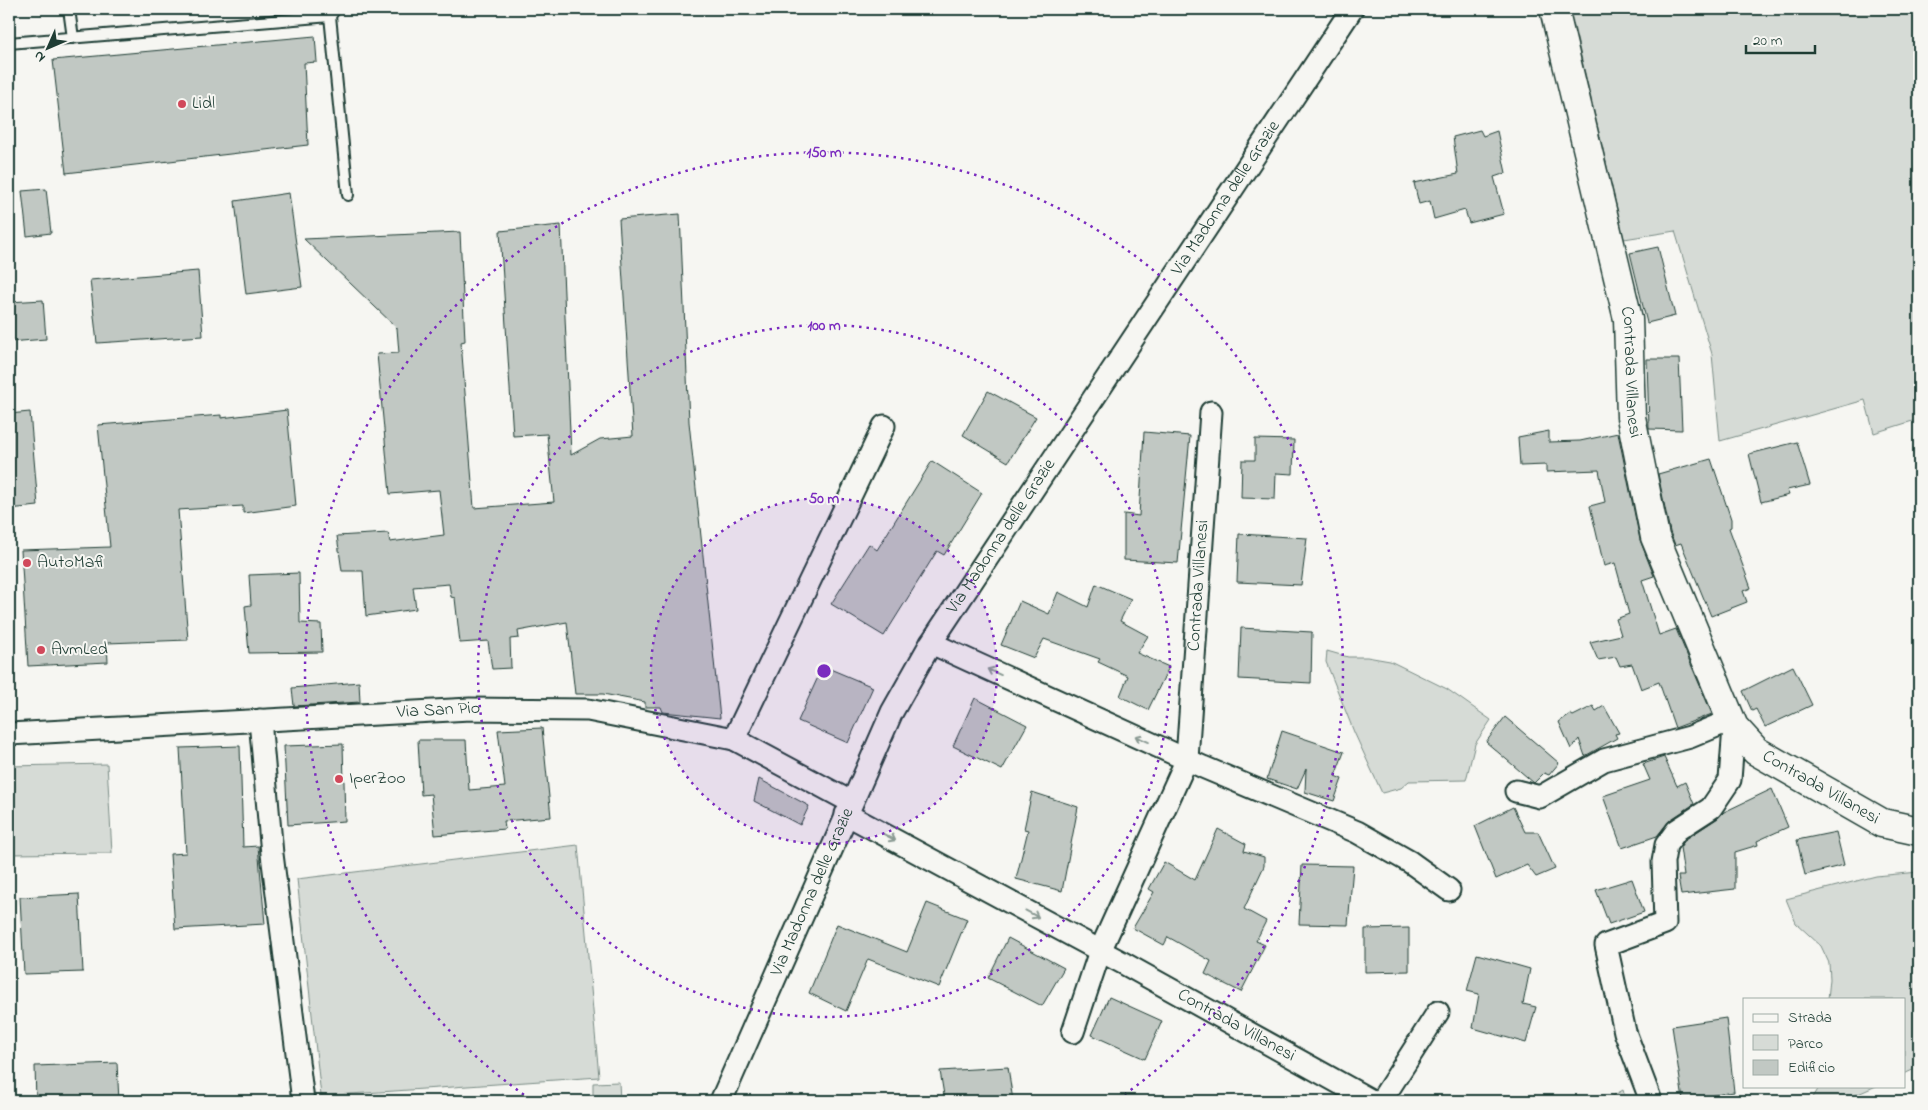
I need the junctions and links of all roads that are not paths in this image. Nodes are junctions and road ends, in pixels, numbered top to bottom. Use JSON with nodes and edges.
{"nodes":[{"id":1,"x":69,"y":9,"type":"edge"},
{"id":2,"x":1352,"y":9,"type":"edge"},
{"id":3,"x":1554,"y":9,"type":"edge"},
{"id":4,"x":333,"y":12,"type":"edge"},
{"id":5,"x":73,"y":38,"type":"junction"},
{"id":6,"x":9,"y":43,"type":"edge"},
{"id":7,"x":348,"y":195,"type":"dead end"},
{"id":8,"x":1211,"y":412,"type":"dead end"},
{"id":9,"x":884,"y":426,"type":"dead end"},
{"id":10,"x":932,"y":643,"type":"junction"},
{"id":11,"x":260,"y":720,"type":"junction"},
{"id":12,"x":1733,"y":724,"type":"junction"},
{"id":13,"x":9,"y":734,"type":"edge"},
{"id":14,"x":734,"y":739,"type":"junction"},
{"id":15,"x":1187,"y":759,"type":"junction"},
{"id":16,"x":1516,"y":791,"type":"dead end"},
{"id":17,"x":848,"y":808,"type":"junction"},
{"id":18,"x":1919,"y":831,"type":"edge"},
{"id":19,"x":1449,"y":890,"type":"dead end"},
{"id":20,"x":1100,"y":951,"type":"junction"},
{"id":21,"x":1438,"y":1012,"type":"dead end"},
{"id":22,"x":1073,"y":1032,"type":"dead end"},
{"id":23,"x":303,"y":1101,"type":"edge"},
{"id":24,"x":721,"y":1101,"type":"edge"},
{"id":25,"x":1372,"y":1101,"type":"edge"},
{"id":26,"x":1381,"y":1101,"type":"edge"},
{"id":27,"x":1651,"y":1101,"type":"edge"}],
"edges":[{"from":1,"to":5,"type":"lane"},
{"from":2,"to":10,"type":"street","name":"Via Madonna delle Grazie"},
{"from":3,"to":12,"type":"street","name":"Contrada Villanesi"},
{"from":4,"to":5,"type":"lane"},
{"from":4,"to":7,"type":"lane"},
{"from":5,"to":6,"type":"lane"},
{"from":8,"to":15,"type":"street","name":"Contrada Villanesi"},
{"from":9,"to":14,"type":"street"},
{"from":15,"to":10,"type":"street","one_way":true},
{"from":10,"to":17,"type":"street","name":"Via Madonna delle Grazie"},
{"from":11,"to":13,"type":"street","name":"Via San Pio"},
{"from":11,"to":14,"type":"street","name":"Via San Pio"},
{"from":11,"to":23,"type":"street"},
{"from":12,"to":16,"type":"street"},
{"from":12,"to":18,"type":"street","name":"Contrada Villanesi"},
{"from":12,"to":27,"type":"street","name":"Contrada Villanesi"},
{"from":14,"to":17,"type":"street","name":"Via San Pio"},
{"from":15,"to":19,"type":"street"},
{"from":15,"to":20,"type":"street","name":"Contrada Villanesi"},
{"from":17,"to":20,"type":"street","name":"Contrada Villanesi","one_way":true},
{"from":17,"to":24,"type":"street","name":"Via Madonna delle Grazie"},
{"from":20,"to":22,"type":"street","name":"Contrada Villanesi"},
{"from":20,"to":25,"type":"street","name":"Contrada Villanesi"},
{"from":21,"to":26,"type":"street"}]}
